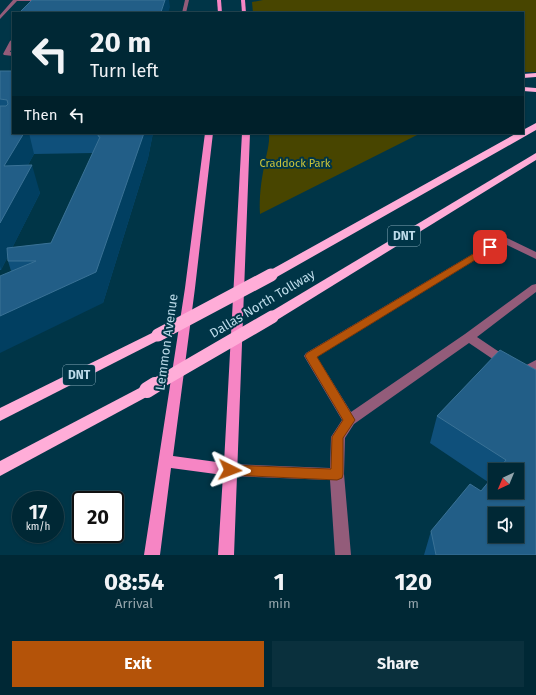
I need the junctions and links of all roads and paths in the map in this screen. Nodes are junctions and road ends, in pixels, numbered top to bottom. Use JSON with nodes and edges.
{"nodes":[{"id":1,"x":16,"y":0,"type":"edge"},
{"id":2,"x":53,"y":0,"type":"edge"},
{"id":3,"x":187,"y":0,"type":"edge"},
{"id":4,"x":219,"y":0,"type":"edge"},
{"id":5,"x":243,"y":0,"type":"edge"},
{"id":6,"x":184,"y":12,"type":"edge"},
{"id":7,"x":220,"y":12,"type":"edge"},
{"id":8,"x":244,"y":12,"type":"edge"},
{"id":9,"x":0,"y":18,"type":"edge"},
{"id":10,"x":12,"y":43,"type":"edge"},
{"id":11,"x":12,"y":54,"type":"edge"},
{"id":12,"x":536,"y":75,"type":"edge"},
{"id":13,"x":524,"y":76,"type":"edge"},
{"id":14,"x":524,"y":89,"type":"edge"},
{"id":15,"x":536,"y":90,"type":"edge"},
{"id":16,"x":536,"y":126,"type":"edge"},
{"id":17,"x":524,"y":133,"type":"edge"},
{"id":18,"x":209,"y":134,"type":"edge"},
{"id":19,"x":246,"y":134,"type":"edge"},
{"id":20,"x":522,"y":134,"type":"edge"},
{"id":21,"x":536,"y":156,"type":"edge"},
{"id":22,"x":536,"y":256,"type":"edge"},
{"id":23,"x":536,"y":286,"type":"edge"},
{"id":24,"x":469,"y":337,"type":"junction"},
{"id":25,"x":536,"y":364,"type":"edge"},
{"id":26,"x":0,"y":415,"type":"edge"},
{"id":27,"x":349,"y":420,"type":"junction"},
{"id":28,"x":165,"y":461,"type":"junction"},
{"id":29,"x":0,"y":469,"type":"edge"},
{"id":30,"x":230,"y":470,"type":"junction"},
{"id":31,"x":337,"y":474,"type":"junction"},
{"id":32,"x":152,"y":555,"type":"edge"},
{"id":33,"x":226,"y":555,"type":"edge"},
{"id":34,"x":343,"y":555,"type":"edge"}],
"edges":[{"from":1,"to":2,"type":"street"},
{"from":1,"to":9,"type":"street"},
{"from":3,"to":6,"type":"street"},
{"from":4,"to":7,"type":"main road"},
{"from":5,"to":8,"type":"main road"},
{"from":10,"to":11,"type":"street"},
{"from":12,"to":13,"type":"highway"},
{"from":14,"to":15,"type":"highway"},
{"from":16,"to":17,"type":"highway","name":"Dallas North Tollway","number":"DNT","bridge":true},
{"from":18,"to":28,"type":"main road","name":"Lemmon Avenue"},
{"from":19,"to":30,"type":"main road"},
{"from":20,"to":26,"type":"highway","name":"Dallas North Tollway","number":"DNT","bridge":true},
{"from":21,"to":29,"type":"highway","name":"Dallas North Tollway","number":"DNT","bridge":true},
{"from":22,"to":27,"type":"street"},
{"from":23,"to":24,"type":"street"},
{"from":24,"to":25,"type":"street"},
{"from":24,"to":27,"type":"street"},
{"from":27,"to":31,"type":"street"},
{"from":28,"to":30,"type":"main road"},
{"from":28,"to":32,"type":"main road","name":"Lemmon Avenue"},
{"from":30,"to":31,"type":"street"},
{"from":30,"to":33,"type":"main road"},
{"from":31,"to":34,"type":"street"}]}
